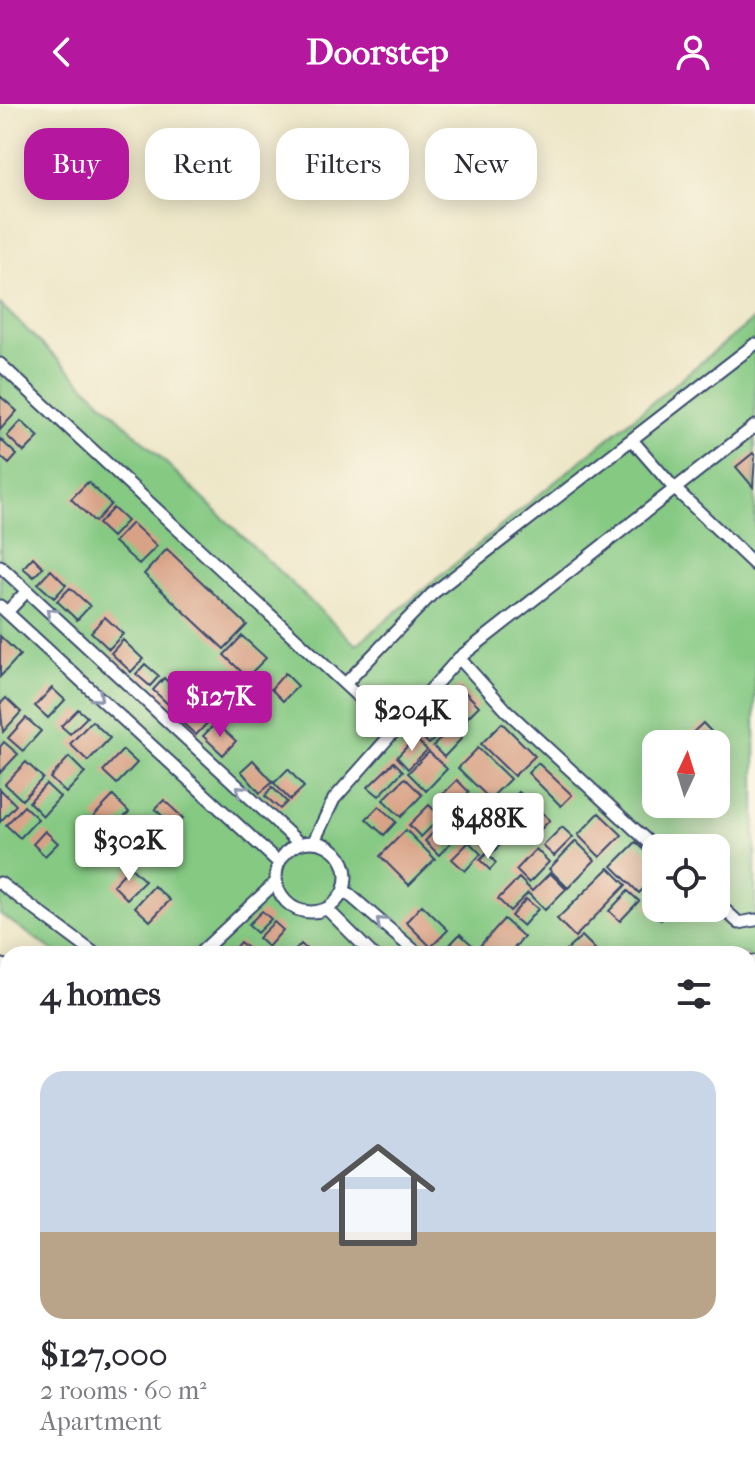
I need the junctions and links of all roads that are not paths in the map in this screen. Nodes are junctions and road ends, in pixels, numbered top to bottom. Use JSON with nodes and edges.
{"nodes":[{"id":1,"x":755,"y":344,"type":"edge"},
{"id":2,"x":0,"y":364,"type":"edge"},
{"id":3,"x":755,"y":426,"type":"edge"},
{"id":4,"x":632,"y":440,"type":"junction"},
{"id":5,"x":673,"y":487,"type":"junction"},
{"id":6,"x":755,"y":565,"type":"edge"},
{"id":7,"x":0,"y":566,"type":"edge"},
{"id":8,"x":27,"y":591,"type":"junction"},
{"id":9,"x":4,"y":609,"type":"edge"},
{"id":10,"x":459,"y":658,"type":"junction"},
{"id":11,"x":345,"y":684,"type":"junction"},
{"id":12,"x":393,"y":729,"type":"junction"},
{"id":13,"x":642,"y":836,"type":"edge"},
{"id":14,"x":314,"y":841,"type":"junction"},
{"id":15,"x":299,"y":843,"type":"junction"},
{"id":16,"x":278,"y":862,"type":"junction"},
{"id":17,"x":0,"y":883,"type":"edge"},
{"id":18,"x":275,"y":883,"type":"junction"},
{"id":19,"x":344,"y":890,"type":"junction"},
{"id":20,"x":327,"y":909,"type":"junction"},
{"id":21,"x":730,"y":915,"type":"edge"},
{"id":22,"x":755,"y":920,"type":"edge"},
{"id":23,"x":84,"y":946,"type":"edge"},
{"id":24,"x":208,"y":946,"type":"edge"},
{"id":25,"x":364,"y":946,"type":"edge"},
{"id":26,"x":409,"y":946,"type":"edge"}],
"edges":[{"from":1,"to":4,"type":"lane"},
{"from":2,"to":11,"type":"lane"},
{"from":3,"to":5,"type":"lane"},
{"from":4,"to":5,"type":"lane"},
{"from":4,"to":11,"type":"lane"},
{"from":5,"to":6,"type":"lane"},
{"from":5,"to":10,"type":"lane"},
{"from":7,"to":8,"type":"lane"},
{"from":8,"to":9,"type":"lane"},
{"from":15,"to":8,"type":"lane","one_way":true},
{"from":9,"to":16,"type":"lane","one_way":true},
{"from":10,"to":12,"type":"lane"},
{"from":10,"to":13,"type":"lane"},
{"from":11,"to":12,"type":"lane"},
{"from":12,"to":14,"type":"lane"},
{"from":14,"to":15,"type":"lane"},
{"from":14,"to":19,"type":"lane"},
{"from":15,"to":16,"type":"lane"},
{"from":16,"to":18,"type":"lane"},
{"from":17,"to":23,"type":"lane"},
{"from":18,"to":20,"type":"lane"},
{"from":18,"to":24,"type":"lane"},
{"from":19,"to":20,"type":"lane"},
{"from":26,"to":19,"type":"lane","one_way":true},
{"from":20,"to":25,"type":"lane"},
{"from":21,"to":22,"type":"lane"}]}
